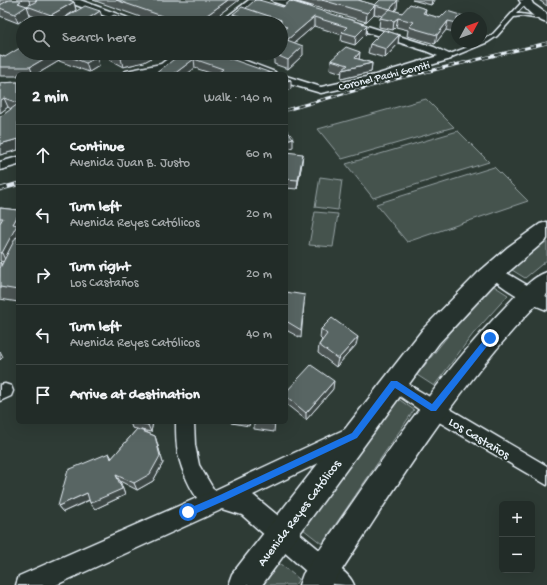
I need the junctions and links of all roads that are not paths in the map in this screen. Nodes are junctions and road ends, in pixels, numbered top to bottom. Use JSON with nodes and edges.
{"nodes":[{"id":1,"x":71,"y":0,"type":"edge"},
{"id":2,"x":255,"y":0,"type":"edge"},
{"id":3,"x":277,"y":0,"type":"edge"},
{"id":4,"x":526,"y":1,"type":"edge"},
{"id":5,"x":313,"y":12,"type":"edge"},
{"id":6,"x":547,"y":12,"type":"edge"},
{"id":7,"x":114,"y":16,"type":"edge"},
{"id":8,"x":233,"y":16,"type":"edge"},
{"id":9,"x":512,"y":16,"type":"junction"},
{"id":10,"x":335,"y":19,"type":"edge"},
{"id":11,"x":547,"y":19,"type":"edge"},
{"id":12,"x":447,"y":57,"type":"junction"},
{"id":13,"x":173,"y":60,"type":"edge"},
{"id":14,"x":234,"y":60,"type":"edge"},
{"id":15,"x":164,"y":67,"type":"junction"},
{"id":16,"x":137,"y":72,"type":"edge"},
{"id":17,"x":157,"y":72,"type":"edge"},
{"id":18,"x":266,"y":72,"type":"edge"},
{"id":19,"x":288,"y":80,"type":"edge"},
{"id":20,"x":16,"y":162,"type":"edge"},
{"id":21,"x":0,"y":166,"type":"edge"},
{"id":22,"x":547,"y":228,"type":"edge"},
{"id":23,"x":494,"y":272,"type":"junction"},
{"id":24,"x":541,"y":293,"type":"edge"},
{"id":25,"x":394,"y":383,"type":"junction"},
{"id":26,"x":433,"y":409,"type":"junction"},
{"id":27,"x":185,"y":424,"type":"edge"},
{"id":28,"x":355,"y":435,"type":"junction"},
{"id":29,"x":547,"y":476,"type":"edge"},
{"id":30,"x":217,"y":500,"type":"junction"},
{"id":31,"x":282,"y":534,"type":"junction"},
{"id":32,"x":327,"y":580,"type":"edge"},
{"id":33,"x":28,"y":585,"type":"edge"},
{"id":34,"x":243,"y":585,"type":"edge"}],
"edges":[{"from":1,"to":7,"type":"street"},
{"from":2,"to":8,"type":"street"},
{"from":3,"to":5,"type":"street"},
{"from":4,"to":6,"type":"street"},
{"from":4,"to":9,"type":"lane"},
{"from":4,"to":11,"type":"street"},
{"from":9,"to":11,"type":"lane"},
{"from":9,"to":12,"type":"lane"},
{"from":10,"to":12,"type":"street"},
{"from":12,"to":19,"type":"street","name":"Coronel Pachi Gorriti"},
{"from":13,"to":15,"type":"street"},
{"from":14,"to":18,"type":"street"},
{"from":15,"to":16,"type":"street"},
{"from":15,"to":17,"type":"street"},
{"from":20,"to":21,"type":"street"},
{"from":22,"to":23,"type":"main road","name":"Avenida Reyes Católicos"},
{"from":23,"to":24,"type":"street"},
{"from":23,"to":25,"type":"main road","name":"Avenida Reyes Católicos"},
{"from":24,"to":26,"type":"main road"},
{"from":25,"to":26,"type":"street","name":"Los Castaños"},
{"from":25,"to":28,"type":"main road","name":"Avenida Reyes Católicos"},
{"from":26,"to":29,"type":"street","name":"Los Castaños"},
{"from":26,"to":32,"type":"main road"},
{"from":27,"to":30,"type":"street"},
{"from":28,"to":30,"type":"street"},
{"from":28,"to":31,"type":"main road","name":"Avenida Reyes Católicos"},
{"from":30,"to":31,"type":"street"},
{"from":30,"to":33,"type":"street"},
{"from":31,"to":32,"type":"street"},
{"from":31,"to":34,"type":"main road","name":"Avenida Reyes Católicos"}]}
